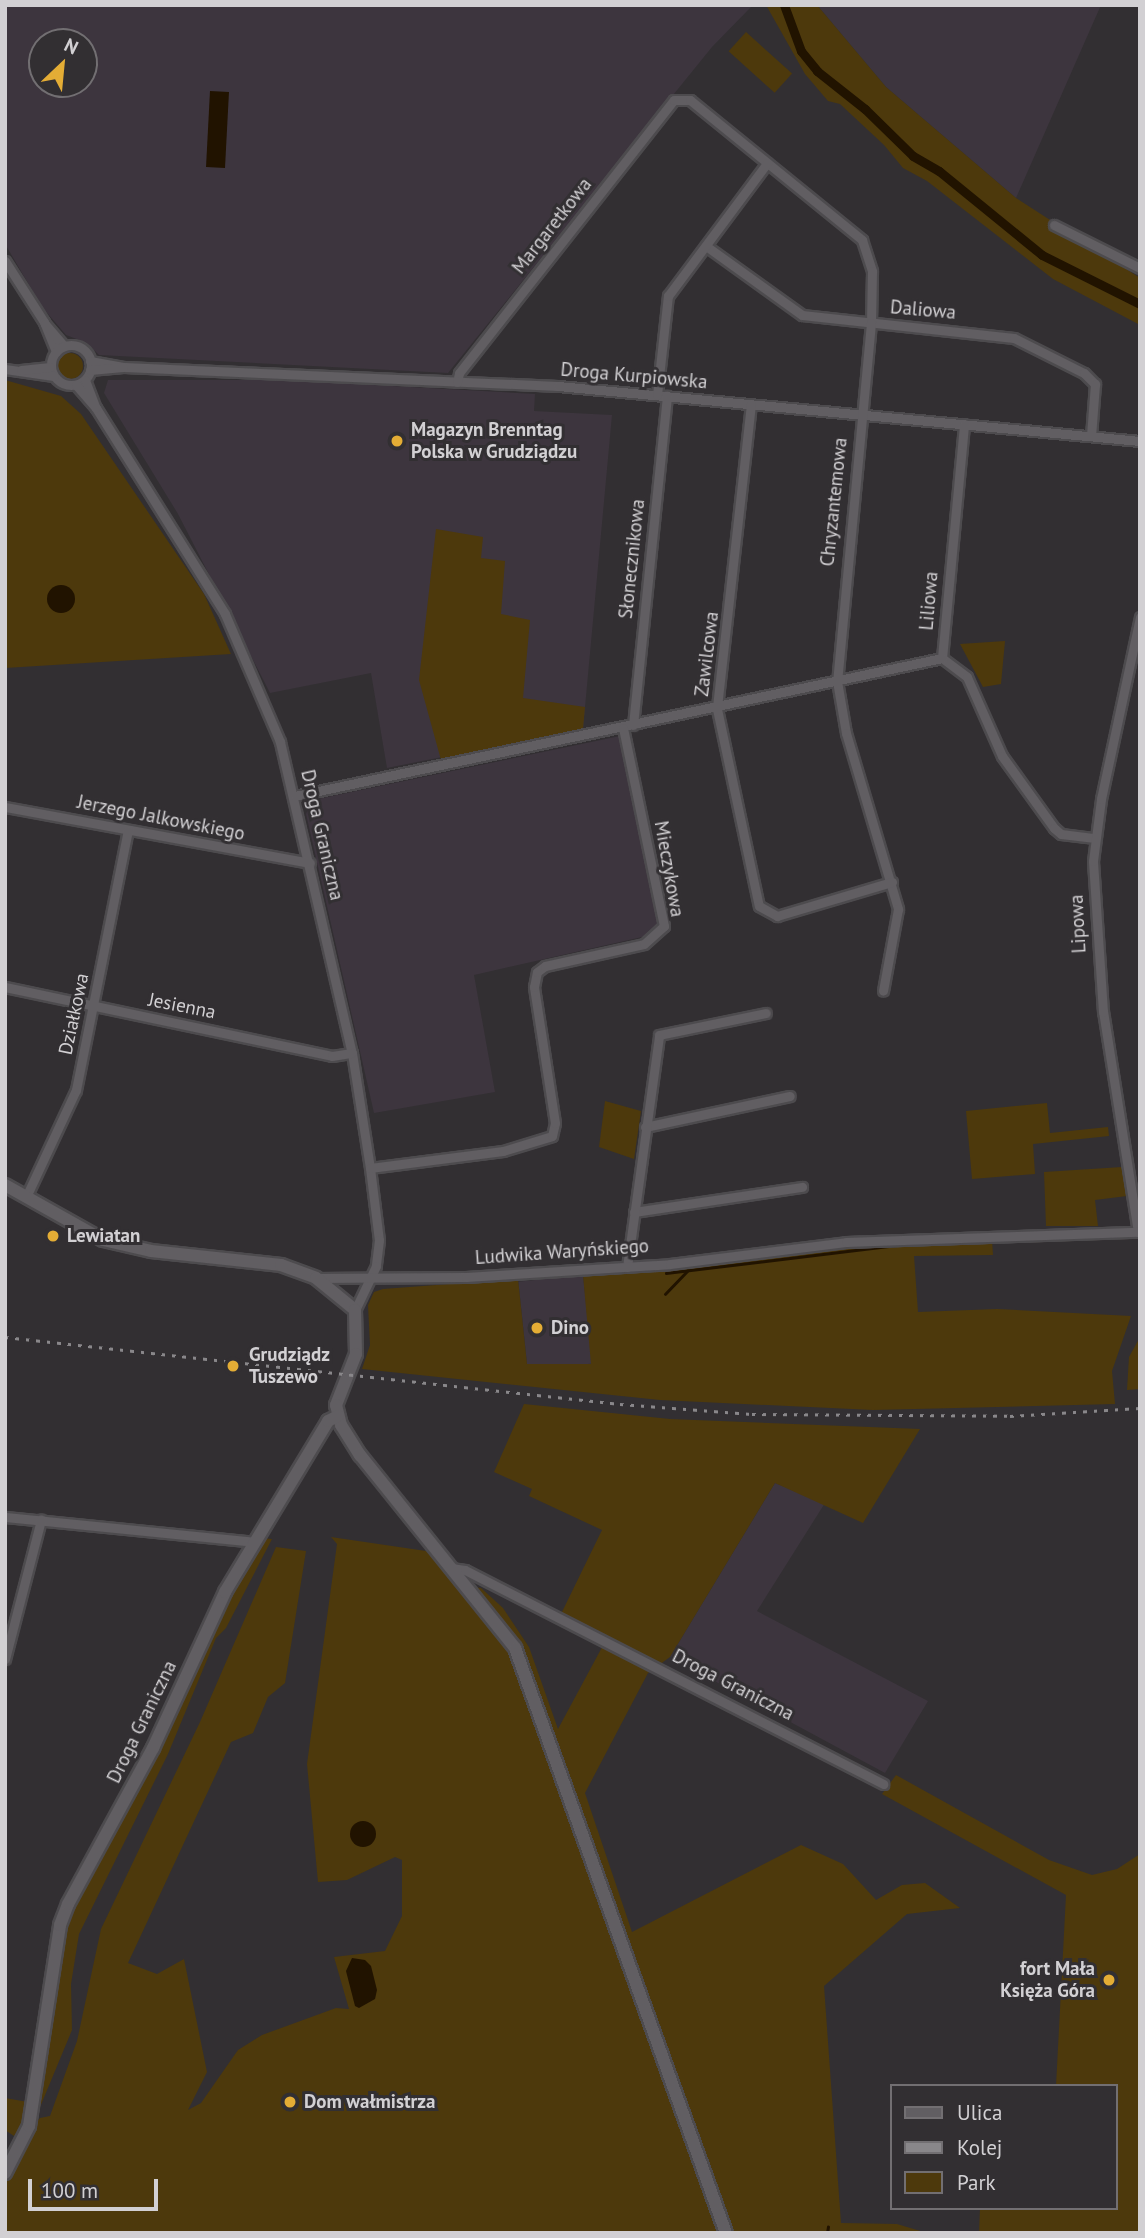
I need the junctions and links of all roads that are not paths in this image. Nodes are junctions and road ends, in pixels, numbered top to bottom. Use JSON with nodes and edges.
{"nodes":[{"id":1,"x":682,"y":98,"type":"joint"},
{"id":2,"x":767,"y":163,"type":"junction"},
{"id":3,"x":1054,"y":225,"type":"dead end"},
{"id":4,"x":706,"y":246,"type":"junction"},
{"id":5,"x":5,"y":261,"type":"edge"},
{"id":6,"x":1140,"y":268,"type":"edge"},
{"id":7,"x":871,"y":323,"type":"junction"},
{"id":8,"x":60,"y":349,"type":"junction"},
{"id":9,"x":90,"y":366,"type":"junction"},
{"id":10,"x":5,"y":369,"type":"edge"},
{"id":11,"x":52,"y":372,"type":"junction"},
{"id":12,"x":80,"y":382,"type":"junction"},
{"id":13,"x":457,"y":382,"type":"junction"},
{"id":14,"x":662,"y":395,"type":"junction"},
{"id":15,"x":751,"y":404,"type":"junction"},
{"id":16,"x":861,"y":414,"type":"junction"},
{"id":17,"x":964,"y":424,"type":"junction"},
{"id":18,"x":1091,"y":436,"type":"junction"},
{"id":19,"x":1140,"y":441,"type":"edge"},
{"id":20,"x":1140,"y":617,"type":"edge"},
{"id":21,"x":942,"y":658,"type":"junction"},
{"id":22,"x":837,"y":681,"type":"junction"},
{"id":23,"x":717,"y":709,"type":"junction"},
{"id":24,"x":628,"y":727,"type":"junction"},
{"id":25,"x":295,"y":796,"type":"junction"},
{"id":26,"x":5,"y":807,"type":"edge"},
{"id":27,"x":128,"y":830,"type":"junction"},
{"id":28,"x":1095,"y":838,"type":"junction"},
{"id":29,"x":310,"y":863,"type":"junction"},
{"id":30,"x":892,"y":882,"type":"junction"},
{"id":31,"x":5,"y":987,"type":"edge"},
{"id":32,"x":883,"y":991,"type":"dead end"},
{"id":33,"x":94,"y":1007,"type":"junction"},
{"id":34,"x":766,"y":1013,"type":"dead end"},
{"id":35,"x":352,"y":1053,"type":"junction"},
{"id":36,"x":790,"y":1096,"type":"dead end"},
{"id":37,"x":645,"y":1127,"type":"junction"},
{"id":38,"x":370,"y":1168,"type":"junction"},
{"id":39,"x":5,"y":1185,"type":"edge"},
{"id":40,"x":802,"y":1187,"type":"dead end"},
{"id":41,"x":26,"y":1197,"type":"junction"},
{"id":42,"x":634,"y":1212,"type":"junction"},
{"id":43,"x":1139,"y":1232,"type":"edge"},
{"id":44,"x":627,"y":1267,"type":"junction"},
{"id":45,"x":316,"y":1278,"type":"junction"},
{"id":46,"x":372,"y":1281,"type":"junction"},
{"id":47,"x":355,"y":1310,"type":"junction"},
{"id":48,"x":338,"y":1416,"type":"junction"},
{"id":49,"x":5,"y":1517,"type":"edge"},
{"id":50,"x":41,"y":1520,"type":"junction"},
{"id":51,"x":254,"y":1542,"type":"junction"},
{"id":52,"x":451,"y":1568,"type":"junction"},
{"id":53,"x":5,"y":1659,"type":"edge"},
{"id":54,"x":883,"y":1784,"type":"dead end"},
{"id":55,"x":5,"y":2173,"type":"edge"},
{"id":56,"x":726,"y":2233,"type":"edge"}],
"edges":[{"from":1,"to":2,"type":"street","name":"Chryzantemowa"},
{"from":1,"to":13,"type":"street","name":"Margaretkowa"},
{"from":2,"to":4,"type":"street","name":"Słonecznikowa"},
{"from":2,"to":7,"type":"street","name":"Chryzantemowa"},
{"from":3,"to":6,"type":"street"},
{"from":4,"to":7,"type":"street","name":"Daliowa"},
{"from":4,"to":14,"type":"street","name":"Słonecznikowa"},
{"from":5,"to":8,"type":"street"},
{"from":7,"to":16,"type":"street","name":"Chryzantemowa"},
{"from":7,"to":18,"type":"street","name":"Daliowa"},
{"from":8,"to":9,"type":"street"},
{"from":8,"to":11,"type":"street"},
{"from":9,"to":12,"type":"street"},
{"from":9,"to":13,"type":"street","name":"Droga Kurpiowska"},
{"from":10,"to":11,"type":"street"},
{"from":11,"to":12,"type":"street"},
{"from":12,"to":25,"type":"street","name":"Droga Graniczna"},
{"from":13,"to":14,"type":"street","name":"Droga Kurpiowska"},
{"from":14,"to":15,"type":"street","name":"Droga Kurpiowska"},
{"from":14,"to":24,"type":"street","name":"Słonecznikowa"},
{"from":15,"to":16,"type":"street","name":"Droga Kurpiowska"},
{"from":15,"to":23,"type":"street","name":"Zawilcowa"},
{"from":16,"to":17,"type":"street","name":"Droga Kurpiowska"},
{"from":16,"to":22,"type":"street","name":"Chryzantemowa"},
{"from":17,"to":18,"type":"street","name":"Droga Kurpiowska"},
{"from":17,"to":21,"type":"street","name":"Liliowa"},
{"from":18,"to":19,"type":"street","name":"Droga Kurpiowska"},
{"from":20,"to":28,"type":"street","name":"Lipowa"},
{"from":21,"to":22,"type":"street"},
{"from":21,"to":28,"type":"street","name":"Liliowa"},
{"from":22,"to":23,"type":"street"},
{"from":22,"to":30,"type":"street","name":"Chryzantemowa"},
{"from":23,"to":24,"type":"street"},
{"from":23,"to":30,"type":"street","name":"Zawilcowa"},
{"from":24,"to":25,"type":"street"},
{"from":24,"to":38,"type":"street","name":"Mieczykowa"},
{"from":25,"to":29,"type":"street","name":"Droga Graniczna"},
{"from":26,"to":27,"type":"street","name":"Jerzego Jalkowskiego"},
{"from":27,"to":29,"type":"street","name":"Jerzego Jalkowskiego"},
{"from":27,"to":33,"type":"street","name":"Działkowa"},
{"from":28,"to":43,"type":"street","name":"Lipowa"},
{"from":29,"to":35,"type":"street","name":"Droga Graniczna"},
{"from":30,"to":32,"type":"street","name":"Chryzantemowa"},
{"from":31,"to":33,"type":"street","name":"Jesienna"},
{"from":33,"to":35,"type":"street","name":"Jesienna"},
{"from":33,"to":41,"type":"street","name":"Działkowa"},
{"from":34,"to":37,"type":"street"},
{"from":35,"to":38,"type":"street","name":"Droga Graniczna"},
{"from":36,"to":37,"type":"street"},
{"from":37,"to":42,"type":"street"},
{"from":38,"to":46,"type":"street","name":"Droga Graniczna"},
{"from":39,"to":41,"type":"street","name":"Ludwika Waryńskiego"},
{"from":40,"to":42,"type":"street"},
{"from":41,"to":45,"type":"street","name":"Ludwika Waryńskiego"},
{"from":42,"to":44,"type":"street"},
{"from":43,"to":44,"type":"street","name":"Ludwika Waryńskiego"},
{"from":44,"to":46,"type":"street","name":"Ludwika Waryńskiego"},
{"from":45,"to":46,"type":"street","name":"Ludwika Waryńskiego"},
{"from":45,"to":47,"type":"street"},
{"from":46,"to":47,"type":"street","name":"Droga Graniczna"},
{"from":47,"to":48,"type":"street"},
{"from":48,"to":51,"type":"street","name":"Droga Graniczna"},
{"from":48,"to":52,"type":"street"},
{"from":49,"to":50,"type":"street"},
{"from":50,"to":51,"type":"street"},
{"from":50,"to":53,"type":"street"},
{"from":51,"to":55,"type":"street","name":"Droga Graniczna"},
{"from":52,"to":54,"type":"street","name":"Droga Graniczna"},
{"from":52,"to":56,"type":"street"}]}
